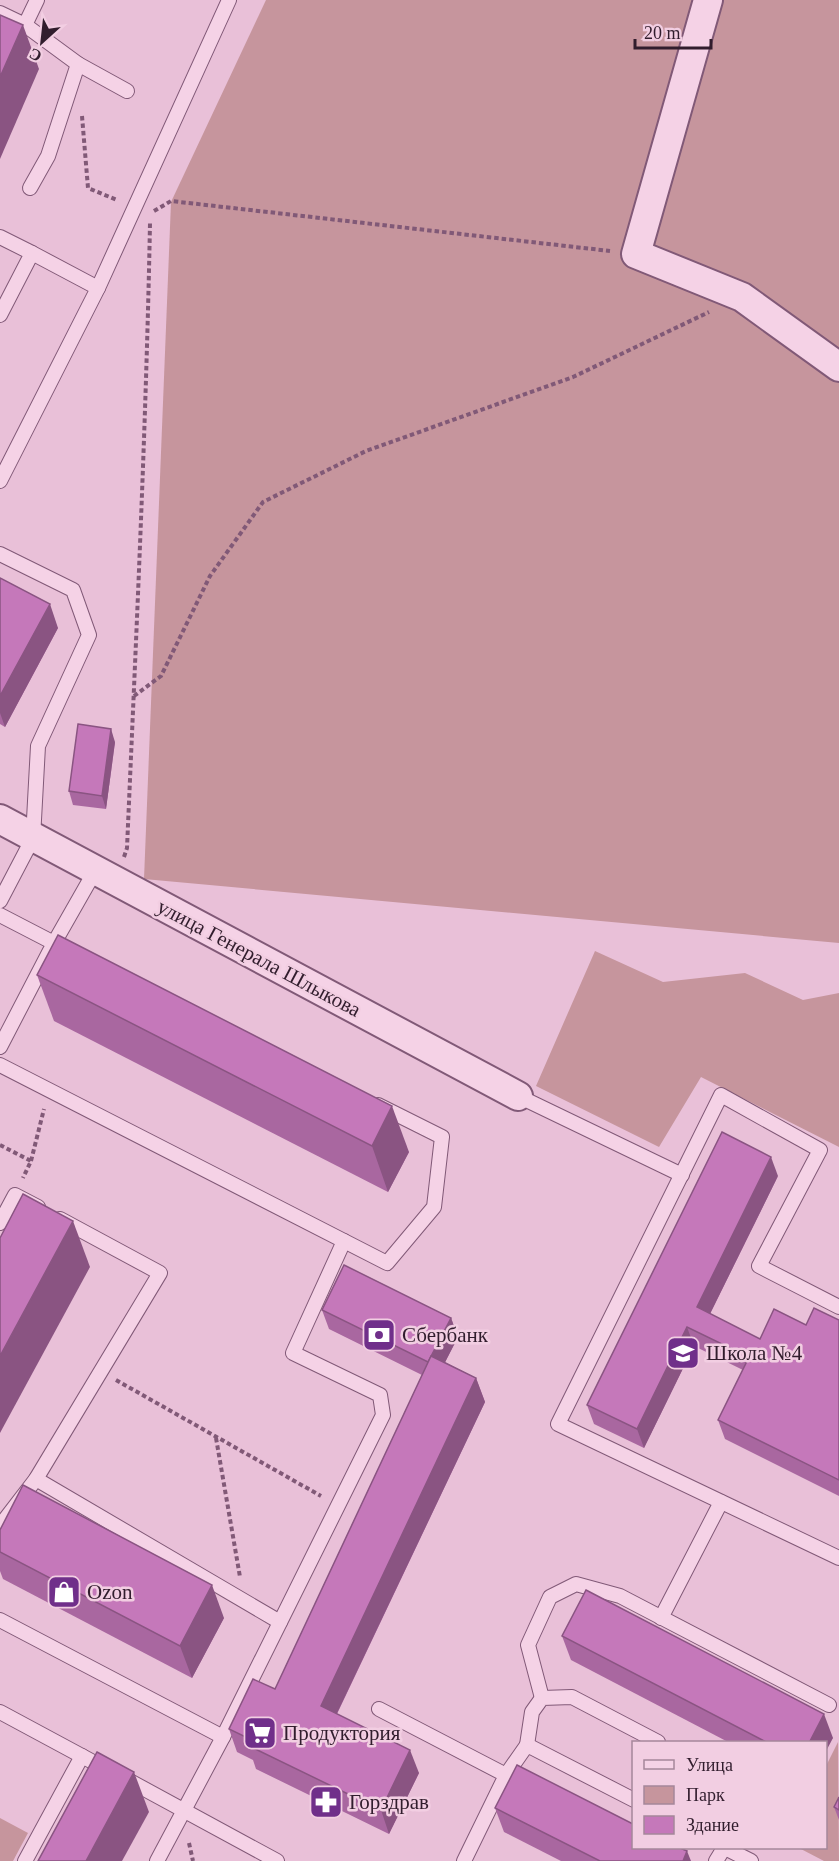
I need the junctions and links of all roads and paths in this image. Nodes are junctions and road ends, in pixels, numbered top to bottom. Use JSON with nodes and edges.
{"nodes":[{"id":1,"x":37,"y":0,"type":"edge"},
{"id":2,"x":229,"y":0,"type":"edge"},
{"id":3,"x":708,"y":0,"type":"edge"},
{"id":4,"x":0,"y":13,"type":"edge"},
{"id":5,"x":25,"y":25,"type":"junction"},
{"id":6,"x":78,"y":64,"type":"junction"},
{"id":7,"x":127,"y":91,"type":"dead end"},
{"id":8,"x":82,"y":109,"type":"dead end"},
{"id":9,"x":30,"y":188,"type":"dead end"},
{"id":10,"x":135,"y":207,"type":"junction"},
{"id":11,"x":0,"y":237,"type":"edge"},
{"id":12,"x":32,"y":254,"type":"junction"},
{"id":13,"x":636,"y":254,"type":"junction"},
{"id":14,"x":98,"y":288,"type":"junction"},
{"id":15,"x":742,"y":297,"type":"junction"},
{"id":16,"x":0,"y":315,"type":"edge"},
{"id":17,"x":839,"y":367,"type":"edge"},
{"id":18,"x":0,"y":481,"type":"edge"},
{"id":19,"x":0,"y":555,"type":"edge"},
{"id":20,"x":134,"y":696,"type":"junction"},
{"id":21,"x":0,"y":819,"type":"edge"},
{"id":22,"x":33,"y":838,"type":"junction"},
{"id":23,"x":105,"y":877,"type":"junction"},
{"id":24,"x":0,"y":900,"type":"edge"},
{"id":25,"x":0,"y":915,"type":"edge"},
{"id":26,"x":54,"y":943,"type":"junction"},
{"id":27,"x":75,"y":954,"type":"edge"},
{"id":28,"x":0,"y":1047,"type":"edge"},
{"id":29,"x":0,"y":1065,"type":"edge"},
{"id":30,"x":48,"y":1090,"type":"junction"},
{"id":31,"x":518,"y":1096,"type":"joint"},
{"id":32,"x":368,"y":1100,"type":"edge"},
{"id":33,"x":0,"y":1145,"type":"edge"},
{"id":34,"x":31,"y":1161,"type":"junction"},
{"id":35,"x":682,"y":1175,"type":"junction"},
{"id":36,"x":15,"y":1195,"type":"junction"},
{"id":37,"x":0,"y":1223,"type":"edge"},
{"id":38,"x":344,"y":1241,"type":"junction"},
{"id":39,"x":839,"y":1307,"type":"edge"},
{"id":40,"x":101,"y":1372,"type":"junction"},
{"id":41,"x":216,"y":1438,"type":"dead end"},
{"id":42,"x":36,"y":1479,"type":"junction"},
{"id":43,"x":721,"y":1502,"type":"junction"},
{"id":44,"x":338,"y":1505,"type":"junction"},
{"id":45,"x":0,"y":1526,"type":"edge"},
{"id":46,"x":839,"y":1558,"type":"edge"},
{"id":47,"x":244,"y":1602,"type":"junction"},
{"id":48,"x":661,"y":1618,"type":"junction"},
{"id":49,"x":0,"y":1620,"type":"edge"},
{"id":50,"x":280,"y":1622,"type":"junction"},
{"id":51,"x":542,"y":1698,"type":"junction"},
{"id":52,"x":829,"y":1705,"type":"dead end"},
{"id":53,"x":379,"y":1709,"type":"dead end"},
{"id":54,"x":0,"y":1712,"type":"edge"},
{"id":55,"x":223,"y":1737,"type":"junction"},
{"id":56,"x":654,"y":1741,"type":"edge"},
{"id":57,"x":527,"y":1745,"type":"junction"},
{"id":58,"x":82,"y":1756,"type":"junction"},
{"id":59,"x":506,"y":1775,"type":"junction"},
{"id":60,"x":632,"y":1799,"type":"edge"},
{"id":61,"x":182,"y":1810,"type":"junction"},
{"id":62,"x":726,"y":1849,"type":"edge"},
{"id":63,"x":25,"y":1861,"type":"edge"},
{"id":64,"x":157,"y":1861,"type":"edge"},
{"id":65,"x":277,"y":1861,"type":"edge"},
{"id":66,"x":464,"y":1861,"type":"edge"},
{"id":67,"x":751,"y":1861,"type":"edge"}],
"edges":[{"from":1,"to":5,"type":"lane"},
{"from":2,"to":10,"type":"lane"},
{"from":3,"to":13,"type":"street"},
{"from":4,"to":5,"type":"lane"},
{"from":5,"to":6,"type":"lane"},
{"from":6,"to":7,"type":"lane"},
{"from":6,"to":9,"type":"lane"},
{"from":8,"to":10,"type":"path"},
{"from":10,"to":14,"type":"lane"},
{"from":11,"to":12,"type":"lane"},
{"from":12,"to":14,"type":"lane"},
{"from":12,"to":16,"type":"lane"},
{"from":13,"to":15,"type":"street"},
{"from":13,"to":20,"type":"path"},
{"from":14,"to":18,"type":"lane"},
{"from":15,"to":17,"type":"street"},
{"from":15,"to":20,"type":"path"},
{"from":19,"to":22,"type":"lane"},
{"from":20,"to":23,"type":"path"},
{"from":21,"to":22,"type":"street","name":"улица Генерала Шлыкова"},
{"from":22,"to":23,"type":"street","name":"улица Генерала Шлыкова"},
{"from":22,"to":24,"type":"lane"},
{"from":23,"to":26,"type":"lane"},
{"from":23,"to":31,"type":"street","name":"улица Генерала Шлыкова"},
{"from":25,"to":26,"type":"lane"},
{"from":26,"to":27,"type":"lane"},
{"from":26,"to":28,"type":"lane"},
{"from":29,"to":30,"type":"lane"},
{"from":30,"to":34,"type":"path"},
{"from":30,"to":38,"type":"lane"},
{"from":31,"to":35,"type":"lane"},
{"from":32,"to":38,"type":"lane"},
{"from":33,"to":34,"type":"path"},
{"from":34,"to":36,"type":"path"},
{"from":35,"to":39,"type":"lane"},
{"from":35,"to":43,"type":"lane"},
{"from":36,"to":37,"type":"lane"},
{"from":36,"to":40,"type":"lane"},
{"from":38,"to":44,"type":"lane"},
{"from":40,"to":42,"type":"lane"},
{"from":40,"to":44,"type":"path"},
{"from":41,"to":47,"type":"path"},
{"from":42,"to":45,"type":"lane"},
{"from":42,"to":47,"type":"lane"},
{"from":43,"to":46,"type":"lane"},
{"from":43,"to":48,"type":"lane"},
{"from":44,"to":50,"type":"lane"},
{"from":47,"to":50,"type":"lane"},
{"from":48,"to":51,"type":"lane"},
{"from":48,"to":52,"type":"lane"},
{"from":49,"to":55,"type":"lane"},
{"from":50,"to":55,"type":"lane"},
{"from":51,"to":56,"type":"lane"},
{"from":51,"to":57,"type":"lane"},
{"from":53,"to":59,"type":"lane"},
{"from":54,"to":58,"type":"lane"},
{"from":55,"to":61,"type":"lane"},
{"from":57,"to":59,"type":"lane"},
{"from":57,"to":60,"type":"lane"},
{"from":58,"to":61,"type":"lane"},
{"from":58,"to":63,"type":"lane"},
{"from":59,"to":66,"type":"lane"},
{"from":61,"to":64,"type":"lane"},
{"from":61,"to":65,"type":"lane"},
{"from":62,"to":67,"type":"lane"}]}
